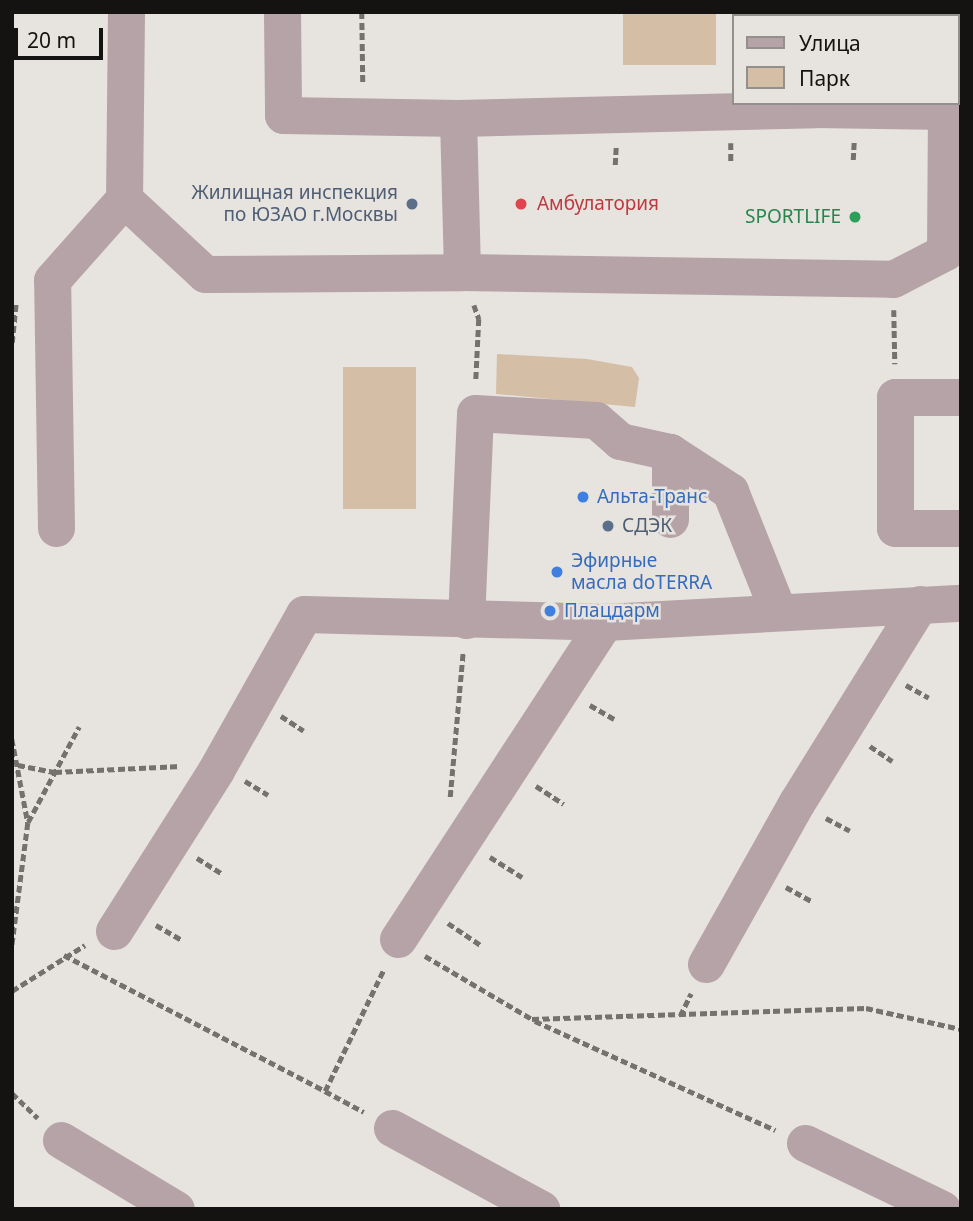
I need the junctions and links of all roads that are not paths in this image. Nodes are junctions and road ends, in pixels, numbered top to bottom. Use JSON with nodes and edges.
{"nodes":[{"id":1,"x":126,"y":12,"type":"edge"},
{"id":2,"x":282,"y":12,"type":"edge"},
{"id":3,"x":815,"y":106,"type":"edge"},
{"id":4,"x":953,"y":111,"type":"edge"},
{"id":5,"x":457,"y":118,"type":"junction"},
{"id":6,"x":124,"y":199,"type":"junction"},
{"id":7,"x":461,"y":272,"type":"junction"},
{"id":8,"x":961,"y":397,"type":"edge"},
{"id":9,"x":670,"y":452,"type":"junction"},
{"id":10,"x":670,"y":519,"type":"dead end"},
{"id":11,"x":56,"y":528,"type":"dead end"},
{"id":12,"x":961,"y":528,"type":"edge"},
{"id":13,"x":961,"y":603,"type":"edge"},
{"id":14,"x":920,"y":604,"type":"junction"},
{"id":15,"x":778,"y":611,"type":"junction"},
{"id":16,"x":466,"y":620,"type":"junction"},
{"id":17,"x":605,"y":622,"type":"junction"},
{"id":18,"x":114,"y":930,"type":"road end"},
{"id":19,"x":398,"y":939,"type":"road end"},
{"id":20,"x":706,"y":964,"type":"dead end"},
{"id":21,"x":392,"y":1128,"type":"road end"},
{"id":22,"x":61,"y":1140,"type":"dead end"},
{"id":23,"x":805,"y":1143,"type":"road end"},
{"id":24,"x":176,"y":1209,"type":"edge"},
{"id":25,"x":541,"y":1209,"type":"edge"},
{"id":26,"x":942,"y":1209,"type":"edge"}],
"edges":[{"from":1,"to":6,"type":"lane"},
{"from":2,"to":5,"type":"lane"},
{"from":3,"to":4,"type":"lane"},
{"from":3,"to":5,"type":"lane"},
{"from":4,"to":7,"type":"lane"},
{"from":5,"to":7,"type":"lane"},
{"from":6,"to":7,"type":"lane"},
{"from":6,"to":11,"type":"lane"},
{"from":8,"to":12,"type":"lane"},
{"from":9,"to":10,"type":"lane"},
{"from":9,"to":15,"type":"lane"},
{"from":9,"to":16,"type":"lane"},
{"from":13,"to":14,"type":"lane"},
{"from":14,"to":15,"type":"lane"},
{"from":14,"to":20,"type":"lane"},
{"from":15,"to":17,"type":"lane"},
{"from":16,"to":17,"type":"lane"},
{"from":16,"to":18,"type":"lane"},
{"from":17,"to":19,"type":"lane"},
{"from":21,"to":25,"type":"lane"},
{"from":22,"to":24,"type":"lane"},
{"from":23,"to":26,"type":"lane"}]}
